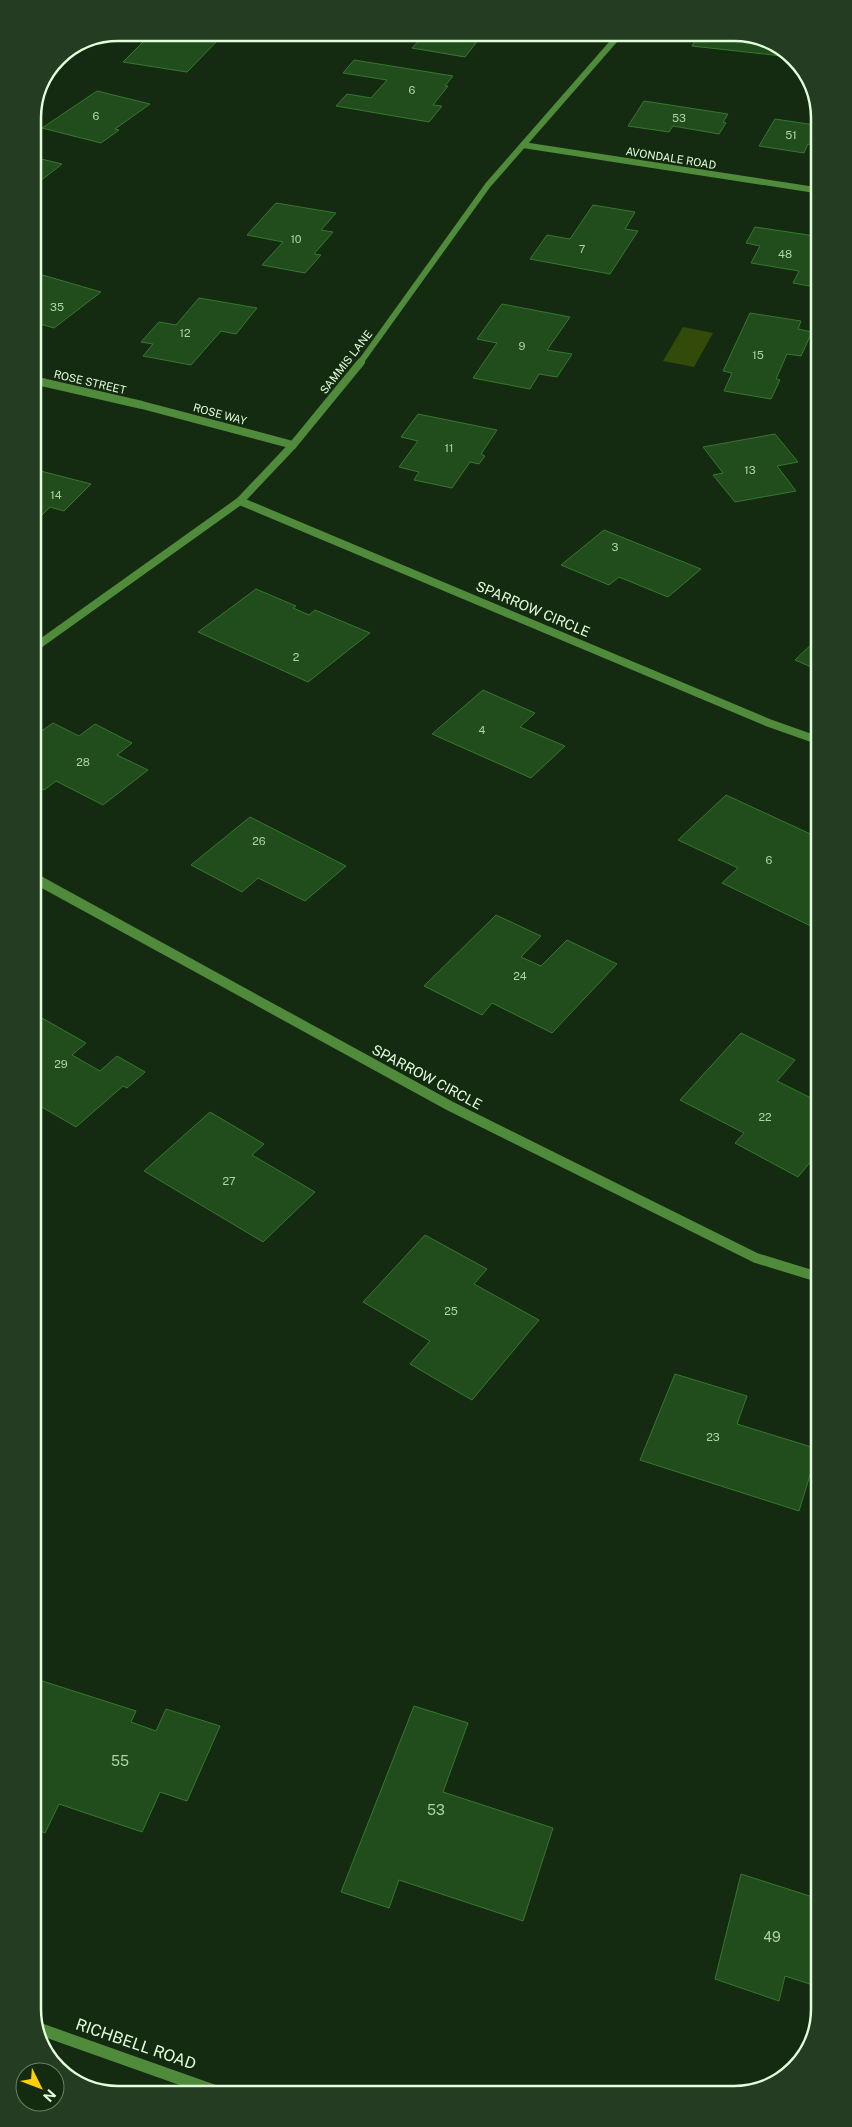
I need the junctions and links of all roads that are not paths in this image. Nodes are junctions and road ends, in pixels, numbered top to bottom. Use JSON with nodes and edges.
{"nodes":[{"id":1,"x":614,"y":41,"type":"edge"},
{"id":2,"x":523,"y":145,"type":"junction"},
{"id":3,"x":811,"y":189,"type":"edge"},
{"id":4,"x":41,"y":382,"type":"edge"},
{"id":5,"x":142,"y":405,"type":"joint"},
{"id":6,"x":293,"y":445,"type":"junction"},
{"id":7,"x":240,"y":501,"type":"junction"},
{"id":8,"x":41,"y":643,"type":"edge"},
{"id":9,"x":811,"y":738,"type":"edge"},
{"id":10,"x":41,"y":882,"type":"edge"},
{"id":11,"x":811,"y":1275,"type":"edge"},
{"id":12,"x":44,"y":2031,"type":"edge"},
{"id":13,"x":200,"y":2086,"type":"edge"}],
"edges":[{"from":1,"to":2,"type":"street","name":"SAMMIS LANE"},
{"from":2,"to":3,"type":"street","name":"AVONDALE ROAD"},
{"from":2,"to":6,"type":"street","name":"SAMMIS LANE"},
{"from":4,"to":5,"type":"street","name":"ROSE STREET"},
{"from":5,"to":6,"type":"street","name":"ROSE WAY"},
{"from":6,"to":7,"type":"street","name":"SAMMIS LANE"},
{"from":7,"to":8,"type":"street","name":"SAMMIS LANE"},
{"from":7,"to":9,"type":"street","name":"SPARROW CIRCLE"},
{"from":10,"to":11,"type":"street","name":"SPARROW CIRCLE"},
{"from":12,"to":13,"type":"street","name":"RICHBELL ROAD"}]}
